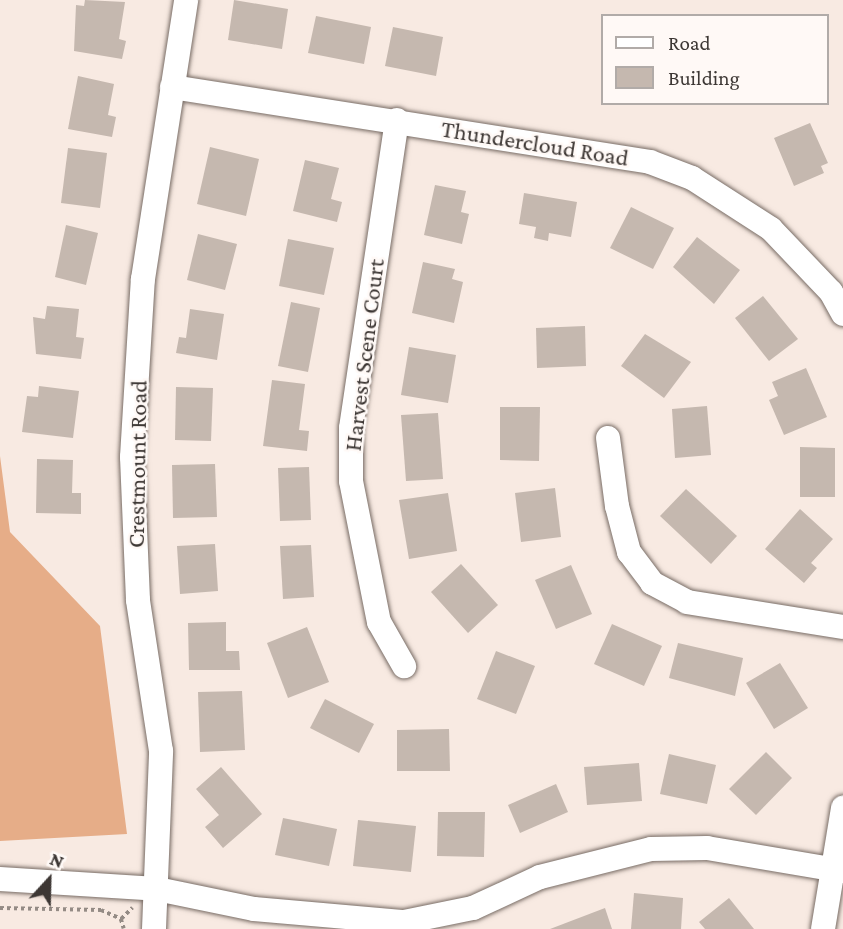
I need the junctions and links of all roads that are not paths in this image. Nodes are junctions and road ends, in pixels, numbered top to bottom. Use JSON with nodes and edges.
{"nodes":[{"id":1,"x":186,"y":0,"type":"edge"},
{"id":2,"x":172,"y":87,"type":"junction"},
{"id":3,"x":397,"y":120,"type":"junction"},
{"id":4,"x":843,"y":314,"type":"edge"},
{"id":5,"x":608,"y":439,"type":"dead end"},
{"id":6,"x":843,"y":627,"type":"edge"},
{"id":7,"x":404,"y":666,"type":"dead end"},
{"id":8,"x":843,"y":808,"type":"edge"},
{"id":9,"x":838,"y":870,"type":"edge"},
{"id":10,"x":0,"y":880,"type":"edge"},
{"id":11,"x":147,"y":896,"type":"junction"},
{"id":12,"x":154,"y":929,"type":"edge"},
{"id":13,"x":823,"y":929,"type":"edge"}],
"edges":[{"from":1,"to":2,"type":"street","name":"Crestmount Road"},
{"from":2,"to":3,"type":"street","name":"Thundercloud Road"},
{"from":2,"to":11,"type":"street","name":"Crestmount Road"},
{"from":3,"to":4,"type":"street","name":"Thundercloud Road"},
{"from":3,"to":7,"type":"street","name":"Harvest Scene Court"},
{"from":5,"to":6,"type":"street"},
{"from":8,"to":9,"type":"street"},
{"from":9,"to":11,"type":"street"},
{"from":9,"to":13,"type":"street"},
{"from":10,"to":11,"type":"street"},
{"from":11,"to":12,"type":"street","name":"Crestmount Road"}]}
